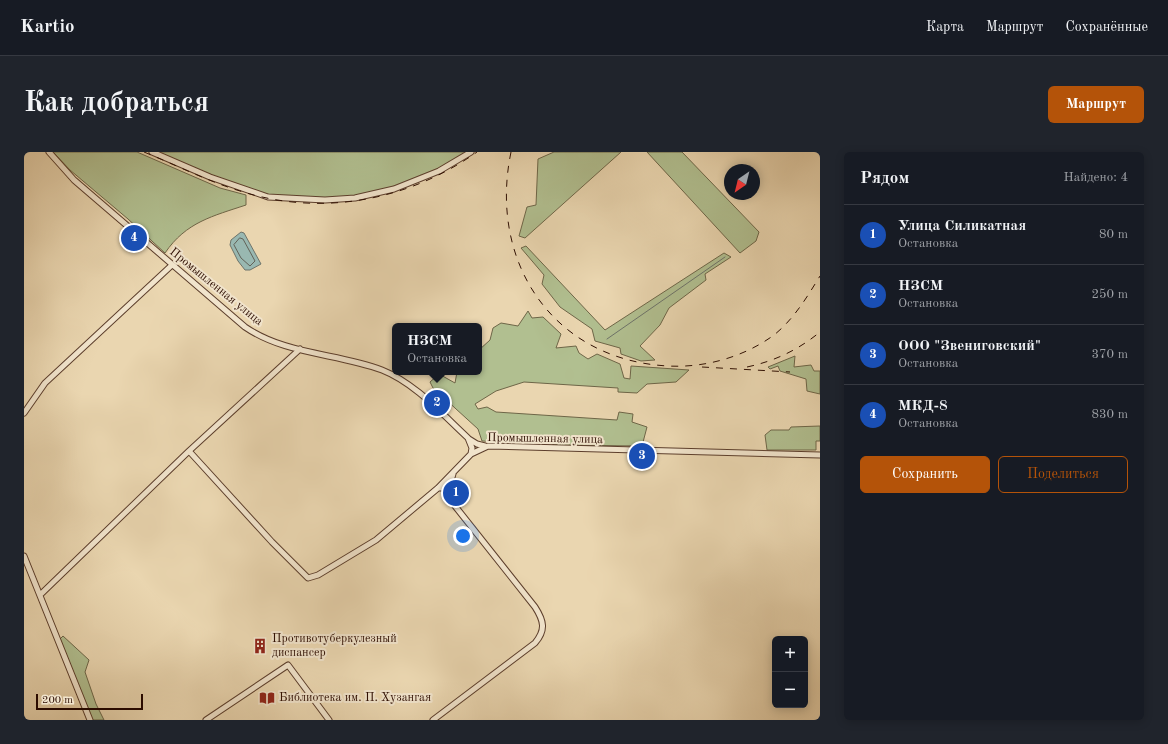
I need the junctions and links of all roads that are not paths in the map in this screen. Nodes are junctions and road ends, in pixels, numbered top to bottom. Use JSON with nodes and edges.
{"nodes":[{"id":1,"x":49,"y":152,"type":"edge"},
{"id":2,"x":152,"y":152,"type":"edge"},
{"id":3,"x":471,"y":152,"type":"edge"},
{"id":4,"x":172,"y":265,"type":"junction"},
{"id":5,"x":300,"y":349,"type":"junction"},
{"id":6,"x":392,"y":374,"type":"edge"},
{"id":7,"x":394,"y":375,"type":"edge"},
{"id":8,"x":24,"y":413,"type":"edge"},
{"id":9,"x":468,"y":438,"type":"junction"},
{"id":10,"x":488,"y":446,"type":"junction"},
{"id":11,"x":189,"y":451,"type":"junction"},
{"id":12,"x":471,"y":454,"type":"junction"},
{"id":13,"x":820,"y":456,"type":"edge"},
{"id":14,"x":453,"y":473,"type":"junction"},
{"id":15,"x":438,"y":488,"type":"junction"},
{"id":16,"x":451,"y":495,"type":"junction"},
{"id":17,"x":24,"y":556,"type":"edge"},
{"id":18,"x":40,"y":595,"type":"junction"},
{"id":19,"x":90,"y":720,"type":"edge"},
{"id":20,"x":206,"y":720,"type":"edge"},
{"id":21,"x":328,"y":720,"type":"edge"},
{"id":22,"x":433,"y":720,"type":"edge"}],
"edges":[{"from":1,"to":4,"type":"street","name":"Промышленная улица"},
{"from":2,"to":3,"type":"street"},
{"from":4,"to":5,"type":"street","name":"Промышленная улица"},
{"from":4,"to":8,"type":"street"},
{"from":5,"to":6,"type":"street","name":"Промышленная улица"},
{"from":5,"to":11,"type":"street"},
{"from":7,"to":9,"type":"street","name":"Промышленная улица"},
{"from":9,"to":10,"type":"street"},
{"from":9,"to":12,"type":"street","name":"Промышленная улица"},
{"from":10,"to":12,"type":"street","name":"Промышленная улица"},
{"from":10,"to":13,"type":"street","name":"Промышленная улица"},
{"from":11,"to":15,"type":"street"},
{"from":11,"to":18,"type":"street"},
{"from":12,"to":14,"type":"street"},
{"from":14,"to":15,"type":"street"},
{"from":14,"to":16,"type":"street"},
{"from":15,"to":16,"type":"street"},
{"from":16,"to":22,"type":"street"},
{"from":17,"to":18,"type":"street"},
{"from":18,"to":19,"type":"street"},
{"from":20,"to":21,"type":"street"}]}
